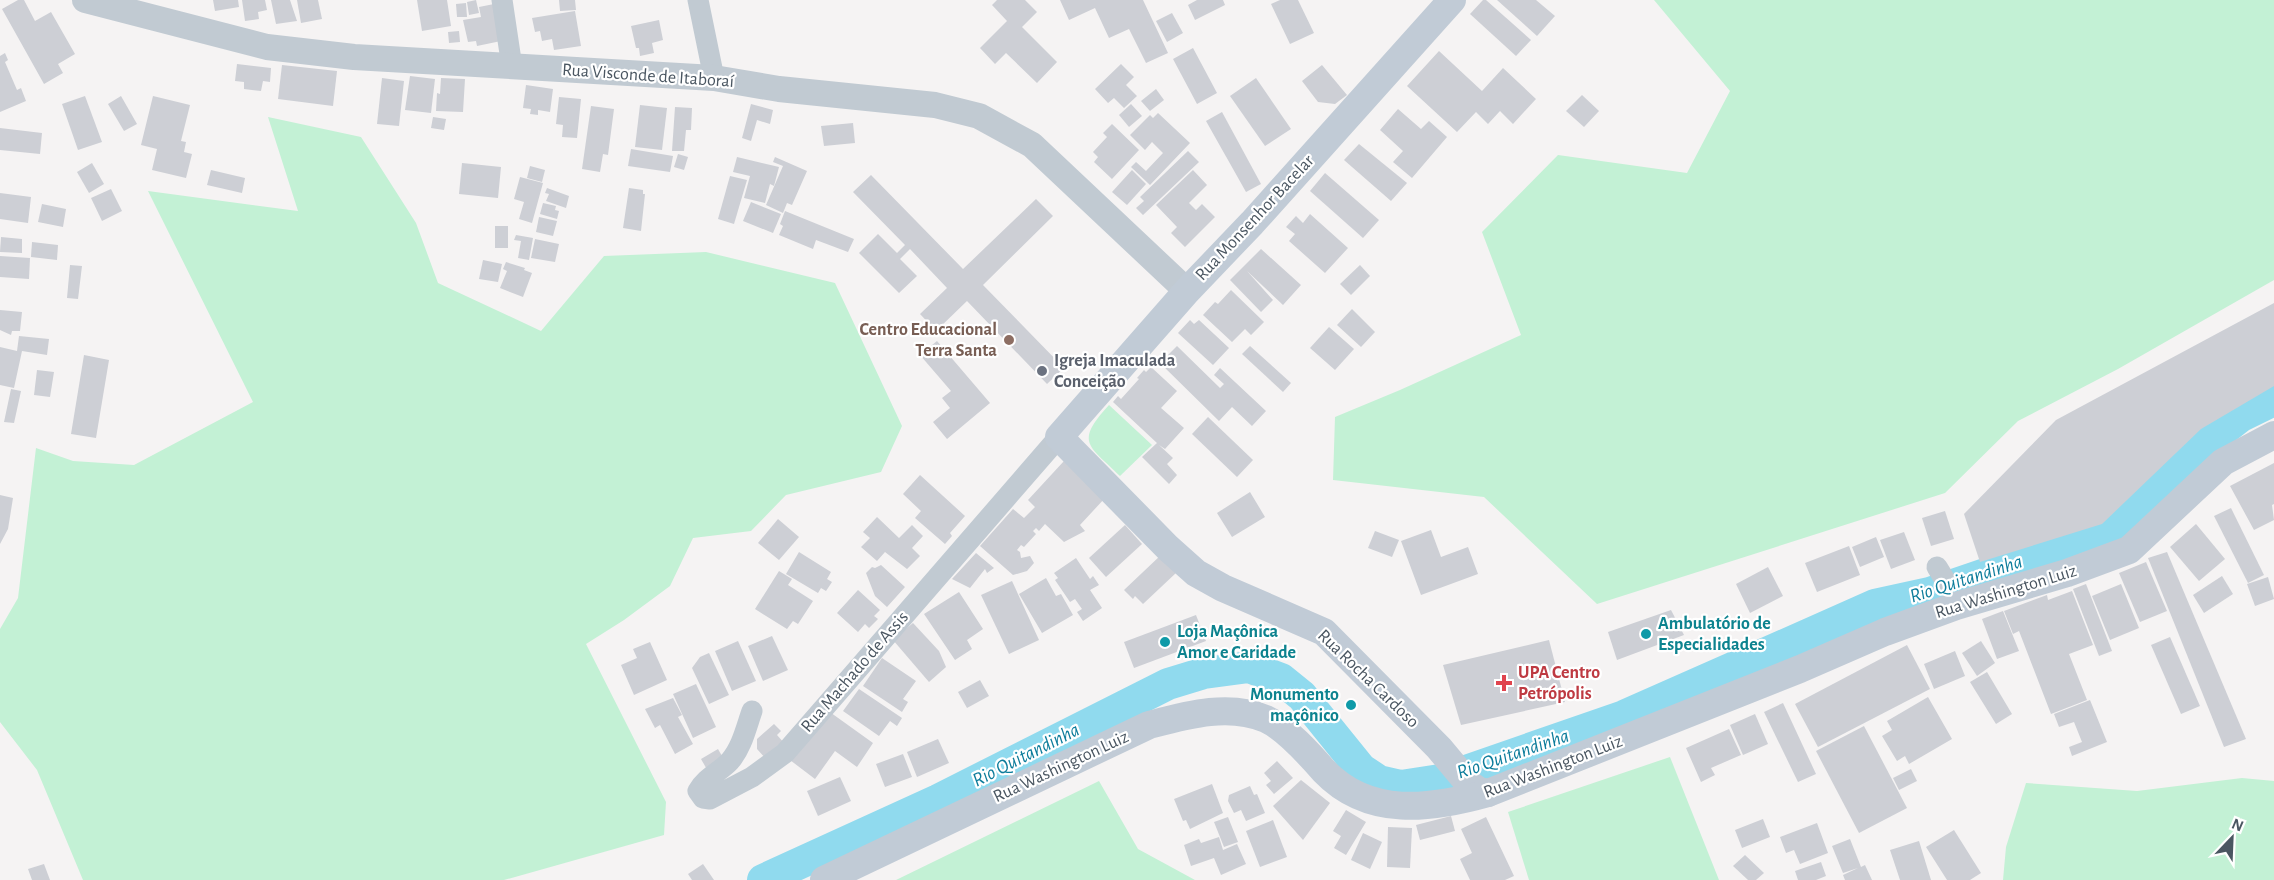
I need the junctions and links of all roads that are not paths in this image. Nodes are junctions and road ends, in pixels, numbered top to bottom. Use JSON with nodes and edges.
{"nodes":[{"id":1,"x":85,"y":0,"type":"edge"},
{"id":2,"x":502,"y":0,"type":"edge"},
{"id":3,"x":698,"y":0,"type":"edge"},
{"id":4,"x":1452,"y":0,"type":"edge"},
{"id":5,"x":512,"y":67,"type":"junction"},
{"id":6,"x":714,"y":78,"type":"junction"},
{"id":7,"x":1187,"y":291,"type":"junction"},
{"id":8,"x":2274,"y":435,"type":"edge"},
{"id":9,"x":1059,"y":438,"type":"junction"},
{"id":10,"x":752,"y":711,"type":"dead end"},
{"id":11,"x":1472,"y":793,"type":"junction"},
{"id":12,"x":824,"y":880,"type":"edge"}],
"edges":[{"from":1,"to":5,"type":"street","name":"Rua Visconde de Itaboraí"},
{"from":2,"to":5,"type":"street"},
{"from":3,"to":6,"type":"street"},
{"from":4,"to":7,"type":"main road","name":"Rua Monsenhor Bacelar"},
{"from":5,"to":6,"type":"street","name":"Rua Visconde de Itaboraí"},
{"from":6,"to":7,"type":"street","name":"Rua Visconde de Itaboraí"},
{"from":7,"to":9,"type":"main road","name":"Rua Monsenhor Bacelar"},
{"from":8,"to":11,"type":"main road","name":"Rua Washington Luiz"},
{"from":9,"to":10,"type":"street","name":"Rua Machado de Assis"},
{"from":9,"to":11,"type":"main road","name":"Rua Rocha Cardoso"},
{"from":11,"to":12,"type":"main road","name":"Rua Washington Luiz"}]}
